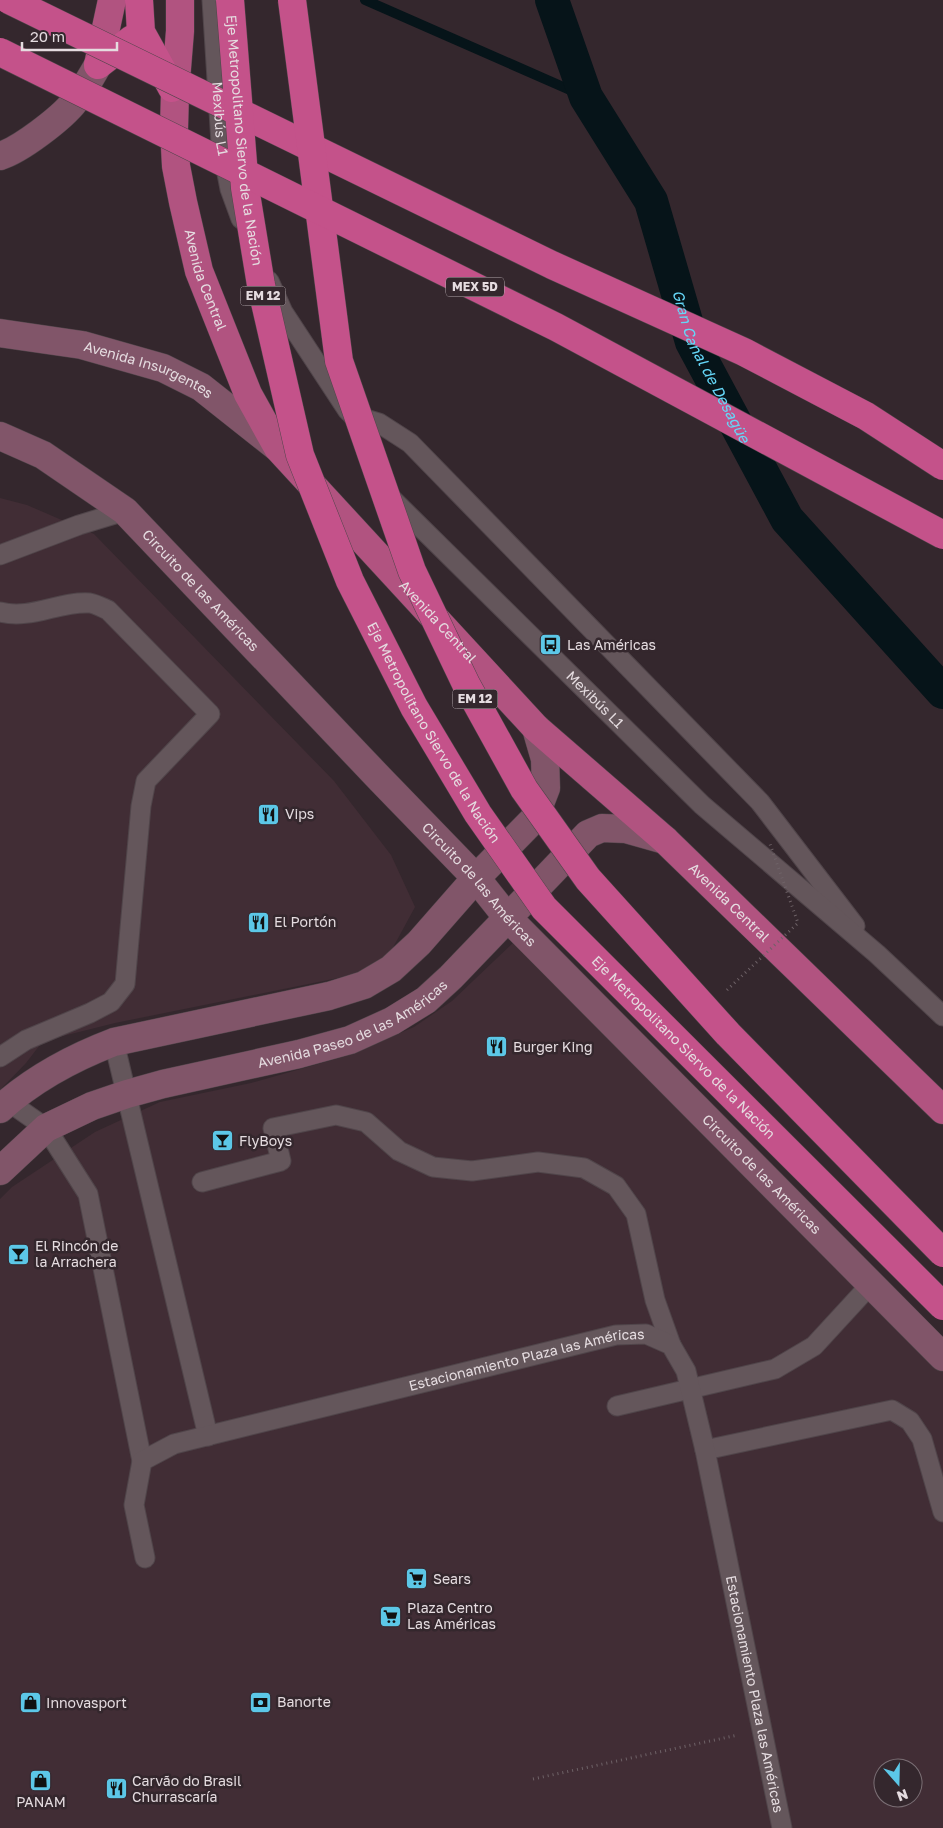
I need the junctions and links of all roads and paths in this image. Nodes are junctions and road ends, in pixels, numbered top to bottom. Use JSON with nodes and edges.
{"nodes":[{"id":1,"x":9,"y":0,"type":"edge"},
{"id":2,"x":112,"y":0,"type":"edge"},
{"id":3,"x":139,"y":0,"type":"edge"},
{"id":4,"x":180,"y":0,"type":"edge"},
{"id":5,"x":212,"y":0,"type":"edge"},
{"id":6,"x":230,"y":0,"type":"edge"},
{"id":7,"x":292,"y":0,"type":"edge"},
{"id":8,"x":141,"y":32,"type":"junction"},
{"id":9,"x":0,"y":52,"type":"edge"},
{"id":10,"x":98,"y":65,"type":"junction"},
{"id":11,"x":175,"y":94,"type":"junction"},
{"id":12,"x":0,"y":156,"type":"edge"},
{"id":13,"x":0,"y":333,"type":"edge"},
{"id":14,"x":351,"y":415,"type":"junction"},
{"id":15,"x":0,"y":436,"type":"edge"},
{"id":16,"x":278,"y":448,"type":"junction"},
{"id":17,"x":943,"y":466,"type":"edge"},
{"id":18,"x":125,"y":511,"type":"junction"},
{"id":19,"x":943,"y":535,"type":"edge"},
{"id":20,"x":0,"y":555,"type":"edge"},
{"id":21,"x":0,"y":612,"type":"edge"},
{"id":22,"x":536,"y":728,"type":"junction"},
{"id":23,"x":665,"y":840,"type":"junction"},
{"id":24,"x":770,"y":844,"type":"dead end"},
{"id":25,"x":476,"y":878,"type":"junction"},
{"id":26,"x":507,"y":917,"type":"junction"},
{"id":27,"x":877,"y":954,"type":"junction"},
{"id":28,"x":721,"y":996,"type":"dead end"},
{"id":29,"x":943,"y":1016,"type":"edge"},
{"id":30,"x":114,"y":1042,"type":"junction"},
{"id":31,"x":0,"y":1057,"type":"edge"},
{"id":32,"x":127,"y":1094,"type":"junction"},
{"id":33,"x":4,"y":1106,"type":"edge"},
{"id":34,"x":943,"y":1110,"type":"edge"},
{"id":35,"x":46,"y":1128,"type":"junction"},
{"id":36,"x":0,"y":1171,"type":"edge"},
{"id":37,"x":202,"y":1182,"type":"dead end"},
{"id":38,"x":943,"y":1253,"type":"edge"},
{"id":39,"x":871,"y":1284,"type":"junction"},
{"id":40,"x":943,"y":1306,"type":"edge"},
{"id":41,"x":671,"y":1345,"type":"junction"},
{"id":42,"x":943,"y":1357,"type":"edge"},
{"id":43,"x":690,"y":1388,"type":"junction"},
{"id":44,"x":617,"y":1406,"type":"dead end"},
{"id":45,"x":208,"y":1436,"type":"junction"},
{"id":46,"x":705,"y":1450,"type":"junction"},
{"id":47,"x":142,"y":1461,"type":"junction"},
{"id":48,"x":943,"y":1512,"type":"edge"},
{"id":49,"x":144,"y":1558,"type":"dead end"},
{"id":50,"x":762,"y":1730,"type":"junction"},
{"id":51,"x":533,"y":1779,"type":"dead end"},
{"id":52,"x":782,"y":1828,"type":"edge"}],
"edges":[{"from":1,"to":17,"type":"highway","bridge":true},
{"from":2,"to":10,"type":"highway"},
{"from":3,"to":8,"type":"highway"},
{"from":4,"to":11,"type":"highway","name":"Avenida Central"},
{"from":5,"to":14,"type":"lane","name":"Mexibús L1"},
{"from":6,"to":40,"type":"highway","name":"Eje Metropolitano Siervo de la Nación","number":"EM 12","bridge":true},
{"from":7,"to":38,"type":"highway","number":"EM 12","bridge":true},
{"from":8,"to":10,"type":"highway"},
{"from":8,"to":11,"type":"highway"},
{"from":9,"to":19,"type":"highway","number":"MEX 5D","bridge":true},
{"from":10,"to":12,"type":"main road"},
{"from":11,"to":16,"type":"highway","name":"Avenida Central"},
{"from":13,"to":16,"type":"main road","name":"Avenida Insurgentes"},
{"from":14,"to":27,"type":"lane","name":"Mexibús L1"},
{"from":14,"to":27,"type":"lane","name":"Mexibús L1"},
{"from":15,"to":18,"type":"main road","name":"Circuito de las Américas"},
{"from":16,"to":22,"type":"highway","name":"Avenida Central"},
{"from":18,"to":20,"type":"lane"},
{"from":18,"to":25,"type":"main road","name":"Circuito de las Américas"},
{"from":21,"to":31,"type":"lane"},
{"from":22,"to":23,"type":"highway","name":"Avenida Central"},
{"from":22,"to":25,"type":"main road","name":"Avenida Paseo de las Américas"},
{"from":23,"to":26,"type":"main road","name":"Avenida Paseo de las Américas"},
{"from":23,"to":34,"type":"highway","name":"Avenida Central"},
{"from":24,"to":28,"type":"path","bridge":true},
{"from":25,"to":26,"type":"main road","name":"Circuito de las Américas"},
{"from":25,"to":30,"type":"main road","name":"Avenida Paseo de las Américas"},
{"from":26,"to":32,"type":"main road","name":"Avenida Paseo de las Américas"},
{"from":26,"to":39,"type":"main road","name":"Circuito de las Américas"},
{"from":27,"to":29,"type":"lane","name":"Mexibús L1"},
{"from":30,"to":32,"type":"lane"},
{"from":30,"to":33,"type":"main road","name":"Avenida Paseo de las Américas"},
{"from":32,"to":35,"type":"main road","name":"Avenida Paseo de las Américas"},
{"from":32,"to":45,"type":"lane"},
{"from":33,"to":35,"type":"lane"},
{"from":35,"to":36,"type":"main road","name":"Avenida Paseo de las Américas"},
{"from":35,"to":47,"type":"lane"},
{"from":37,"to":41,"type":"lane"},
{"from":39,"to":42,"type":"main road","name":"Circuito de las Américas"},
{"from":39,"to":43,"type":"lane"},
{"from":41,"to":43,"type":"lane","name":"Estacionamiento Plaza las Américas"},
{"from":41,"to":45,"type":"lane","name":"Estacionamiento Plaza las Américas"},
{"from":43,"to":44,"type":"lane"},
{"from":43,"to":46,"type":"lane","name":"Estacionamiento Plaza las Américas"},
{"from":45,"to":47,"type":"lane","name":"Estacionamiento Plaza las Américas"},
{"from":46,"to":48,"type":"lane"},
{"from":46,"to":50,"type":"lane","name":"Estacionamiento Plaza las Américas"},
{"from":47,"to":49,"type":"lane"},
{"from":50,"to":51,"type":"path"},
{"from":50,"to":52,"type":"lane","name":"Estacionamiento Plaza las Américas"}]}
